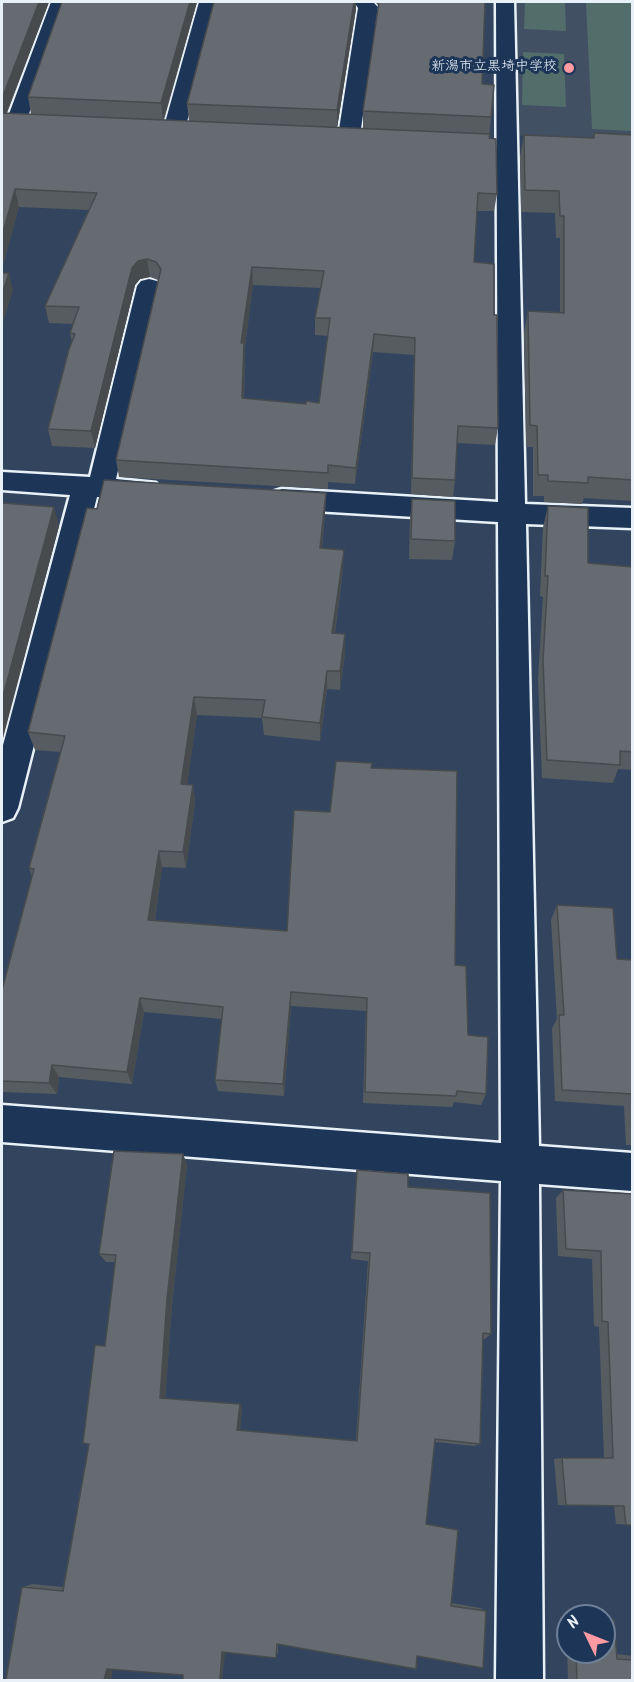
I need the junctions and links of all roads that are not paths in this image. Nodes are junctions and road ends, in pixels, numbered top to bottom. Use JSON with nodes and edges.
{"nodes":[{"id":1,"x":60,"y":2,"type":"edge"},
{"id":2,"x":208,"y":2,"type":"edge"},
{"id":3,"x":363,"y":2,"type":"edge"},
{"id":4,"x":505,"y":2,"type":"edge"},
{"id":5,"x":9,"y":122,"type":"edge"},
{"id":6,"x":38,"y":123,"type":"edge"},
{"id":7,"x":152,"y":129,"type":"edge"},
{"id":8,"x":174,"y":130,"type":"junction"},
{"id":9,"x":198,"y":131,"type":"edge"},
{"id":10,"x":326,"y":135,"type":"edge"},
{"id":11,"x":349,"y":136,"type":"junction"},
{"id":12,"x":371,"y":137,"type":"edge"},
{"id":13,"x":149,"y":286,"type":"dead end"},
{"id":14,"x":2,"y":482,"type":"edge"},
{"id":15,"x":94,"y":486,"type":"junction"},
{"id":16,"x":172,"y":492,"type":"edge"},
{"id":17,"x":254,"y":497,"type":"edge"},
{"id":18,"x":512,"y":513,"type":"junction"},
{"id":19,"x":632,"y":519,"type":"edge"},
{"id":20,"x":2,"y":808,"type":"edge"},
{"id":21,"x":2,"y":1124,"type":"edge"},
{"id":22,"x":520,"y":1165,"type":"junction"},
{"id":23,"x":633,"y":1172,"type":"edge"},
{"id":24,"x":520,"y":1680,"type":"edge"}],
"edges":[{"from":1,"to":5,"type":"street"},
{"from":2,"to":8,"type":"street"},
{"from":3,"to":11,"type":"street"},
{"from":4,"to":18,"type":"street"},
{"from":5,"to":6,"type":"street"},
{"from":7,"to":8,"type":"street"},
{"from":8,"to":9,"type":"street"},
{"from":10,"to":11,"type":"street"},
{"from":11,"to":12,"type":"street"},
{"from":13,"to":15,"type":"street"},
{"from":14,"to":15,"type":"street"},
{"from":15,"to":16,"type":"street"},
{"from":15,"to":20,"type":"street"},
{"from":17,"to":18,"type":"street"},
{"from":18,"to":19,"type":"street"},
{"from":18,"to":22,"type":"street"},
{"from":21,"to":22,"type":"street"},
{"from":22,"to":23,"type":"street"},
{"from":22,"to":24,"type":"street"}]}
